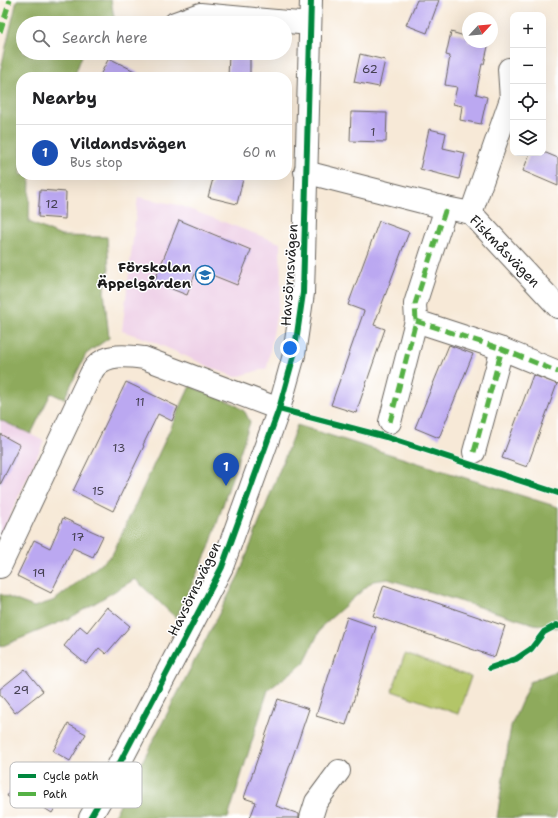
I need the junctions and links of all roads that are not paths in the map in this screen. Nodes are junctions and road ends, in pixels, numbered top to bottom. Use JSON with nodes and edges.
{"nodes":[{"id":1,"x":311,"y":0,"type":"edge"},
{"id":2,"x":194,"y":16,"type":"edge"},
{"id":3,"x":222,"y":16,"type":"edge"},
{"id":4,"x":292,"y":22,"type":"edge"},
{"id":5,"x":310,"y":24,"type":"junction"},
{"id":6,"x":509,"y":69,"type":"dead end"},
{"id":7,"x":305,"y":172,"type":"junction"},
{"id":8,"x":446,"y":208,"type":"junction"},
{"id":9,"x":471,"y":213,"type":"junction"},
{"id":10,"x":558,"y":307,"type":"edge"},
{"id":11,"x":416,"y":321,"type":"junction"},
{"id":12,"x":502,"y":349,"type":"junction"},
{"id":13,"x":558,"y":372,"type":"edge"},
{"id":14,"x":278,"y":408,"type":"junction"},
{"id":15,"x":390,"y":422,"type":"dead end"},
{"id":16,"x":474,"y":452,"type":"dead end"},
{"id":17,"x":0,"y":567,"type":"edge"},
{"id":18,"x":120,"y":762,"type":"edge"},
{"id":19,"x":339,"y":771,"type":"dead end"},
{"id":20,"x":96,"y":808,"type":"edge"},
{"id":21,"x":90,"y":818,"type":"edge"},
{"id":22,"x":311,"y":818,"type":"edge"}],
"edges":[{"from":1,"to":5,"type":"street","name":"Havsörnsvägen"},
{"from":2,"to":3,"type":"street"},
{"from":4,"to":5,"type":"street"},
{"from":5,"to":7,"type":"street","name":"Havsörnsvägen"},
{"from":6,"to":9,"type":"street"},
{"from":7,"to":8,"type":"street","name":"Fiskmåsvägen"},
{"from":7,"to":14,"type":"street","name":"Havsörnsvägen"},
{"from":8,"to":9,"type":"street","name":"Fiskmåsvägen"},
{"from":8,"to":11,"type":"street"},
{"from":9,"to":10,"type":"street","name":"Fiskmåsvägen"},
{"from":11,"to":12,"type":"street"},
{"from":11,"to":15,"type":"street"},
{"from":12,"to":13,"type":"street"},
{"from":12,"to":16,"type":"street"},
{"from":14,"to":17,"type":"street"},
{"from":14,"to":18,"type":"street","name":"Havsörnsvägen"},
{"from":19,"to":22,"type":"street"},
{"from":20,"to":21,"type":"street","name":"Havsörnsvägen"}]}
